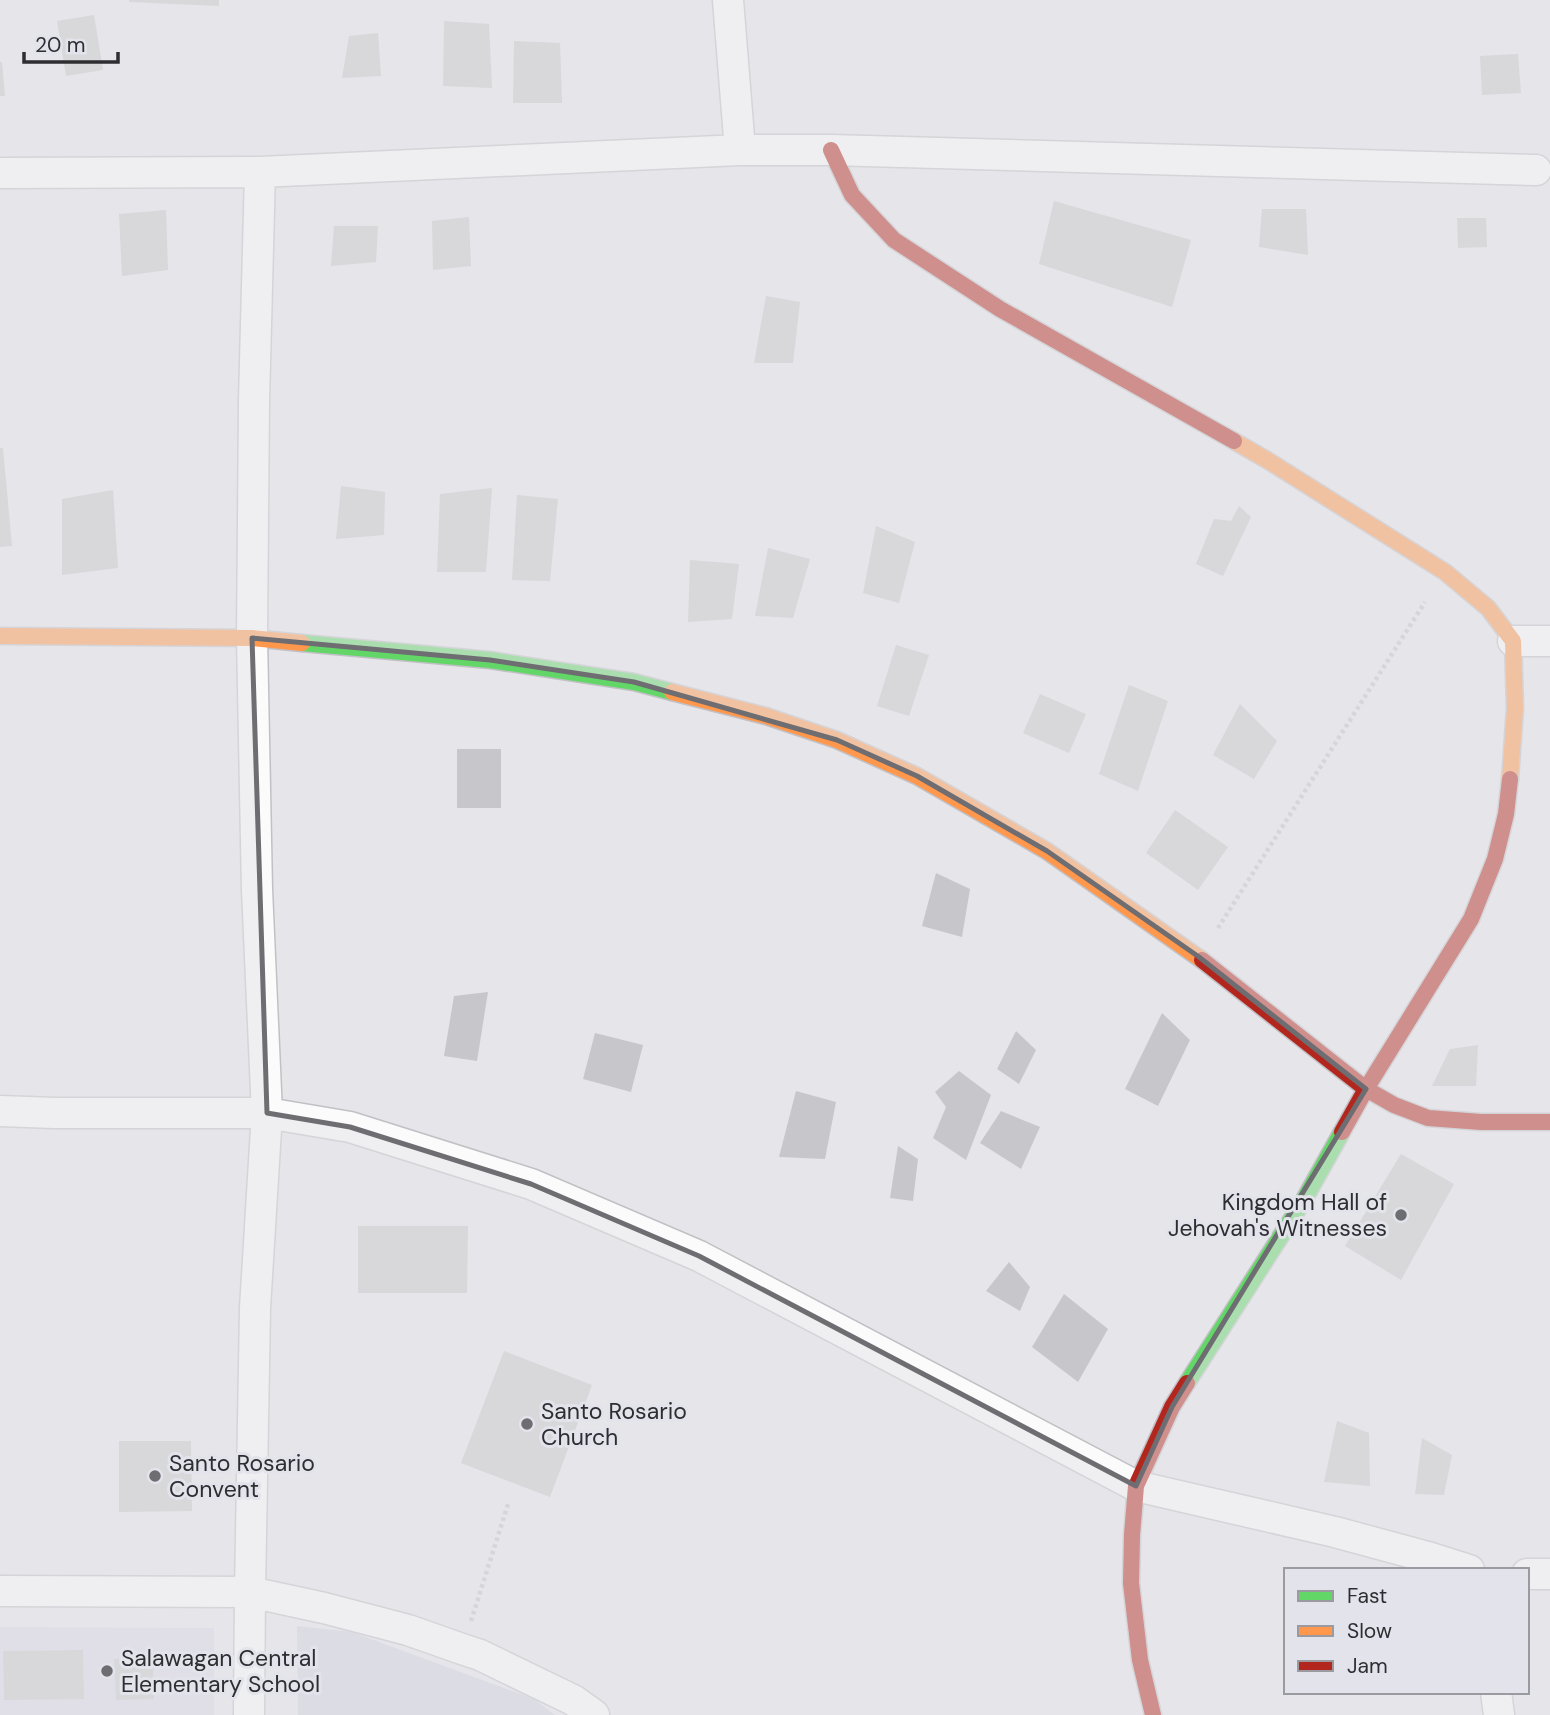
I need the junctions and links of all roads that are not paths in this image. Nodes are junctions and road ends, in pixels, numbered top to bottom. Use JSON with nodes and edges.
{"nodes":[{"id":1,"x":728,"y":0,"type":"edge"},
{"id":2,"x":740,"y":150,"type":"junction"},
{"id":3,"x":831,"y":150,"type":"junction"},
{"id":4,"x":1536,"y":170,"type":"dead end"},
{"id":5,"x":260,"y":172,"type":"junction"},
{"id":6,"x":0,"y":173,"type":"edge"},
{"id":7,"x":0,"y":636,"type":"edge"},
{"id":8,"x":252,"y":638,"type":"junction"},
{"id":9,"x":1513,"y":641,"type":"junction"},
{"id":10,"x":1550,"y":641,"type":"edge"},
{"id":11,"x":1366,"y":1089,"type":"junction"},
{"id":12,"x":0,"y":1111,"type":"edge"},
{"id":13,"x":267,"y":1113,"type":"junction"},
{"id":14,"x":1550,"y":1122,"type":"edge"},
{"id":15,"x":1136,"y":1486,"type":"junction"},
{"id":16,"x":1463,"y":1568,"type":"edge"},
{"id":17,"x":1529,"y":1574,"type":"edge"},
{"id":18,"x":1550,"y":1574,"type":"edge"},
{"id":19,"x":0,"y":1591,"type":"edge"},
{"id":20,"x":250,"y":1592,"type":"junction"},
{"id":21,"x":1496,"y":1694,"type":"edge"},
{"id":22,"x":250,"y":1715,"type":"edge"},
{"id":23,"x":594,"y":1715,"type":"edge"},
{"id":24,"x":1153,"y":1715,"type":"edge"},
{"id":25,"x":1499,"y":1715,"type":"edge"}],
"edges":[{"from":1,"to":2,"type":"street"},
{"from":2,"to":3,"type":"street"},
{"from":2,"to":5,"type":"street"},
{"from":3,"to":4,"type":"street"},
{"from":3,"to":9,"type":"street"},
{"from":5,"to":6,"type":"street"},
{"from":5,"to":8,"type":"street"},
{"from":7,"to":8,"type":"street"},
{"from":8,"to":11,"type":"street"},
{"from":8,"to":13,"type":"street"},
{"from":9,"to":10,"type":"street"},
{"from":9,"to":11,"type":"street"},
{"from":11,"to":14,"type":"street"},
{"from":11,"to":15,"type":"street"},
{"from":12,"to":13,"type":"street"},
{"from":13,"to":15,"type":"street"},
{"from":13,"to":20,"type":"street"},
{"from":15,"to":16,"type":"street"},
{"from":15,"to":24,"type":"street"},
{"from":17,"to":18,"type":"street"},
{"from":19,"to":20,"type":"street"},
{"from":20,"to":22,"type":"street"},
{"from":20,"to":23,"type":"street"},
{"from":21,"to":25,"type":"street"}]}
